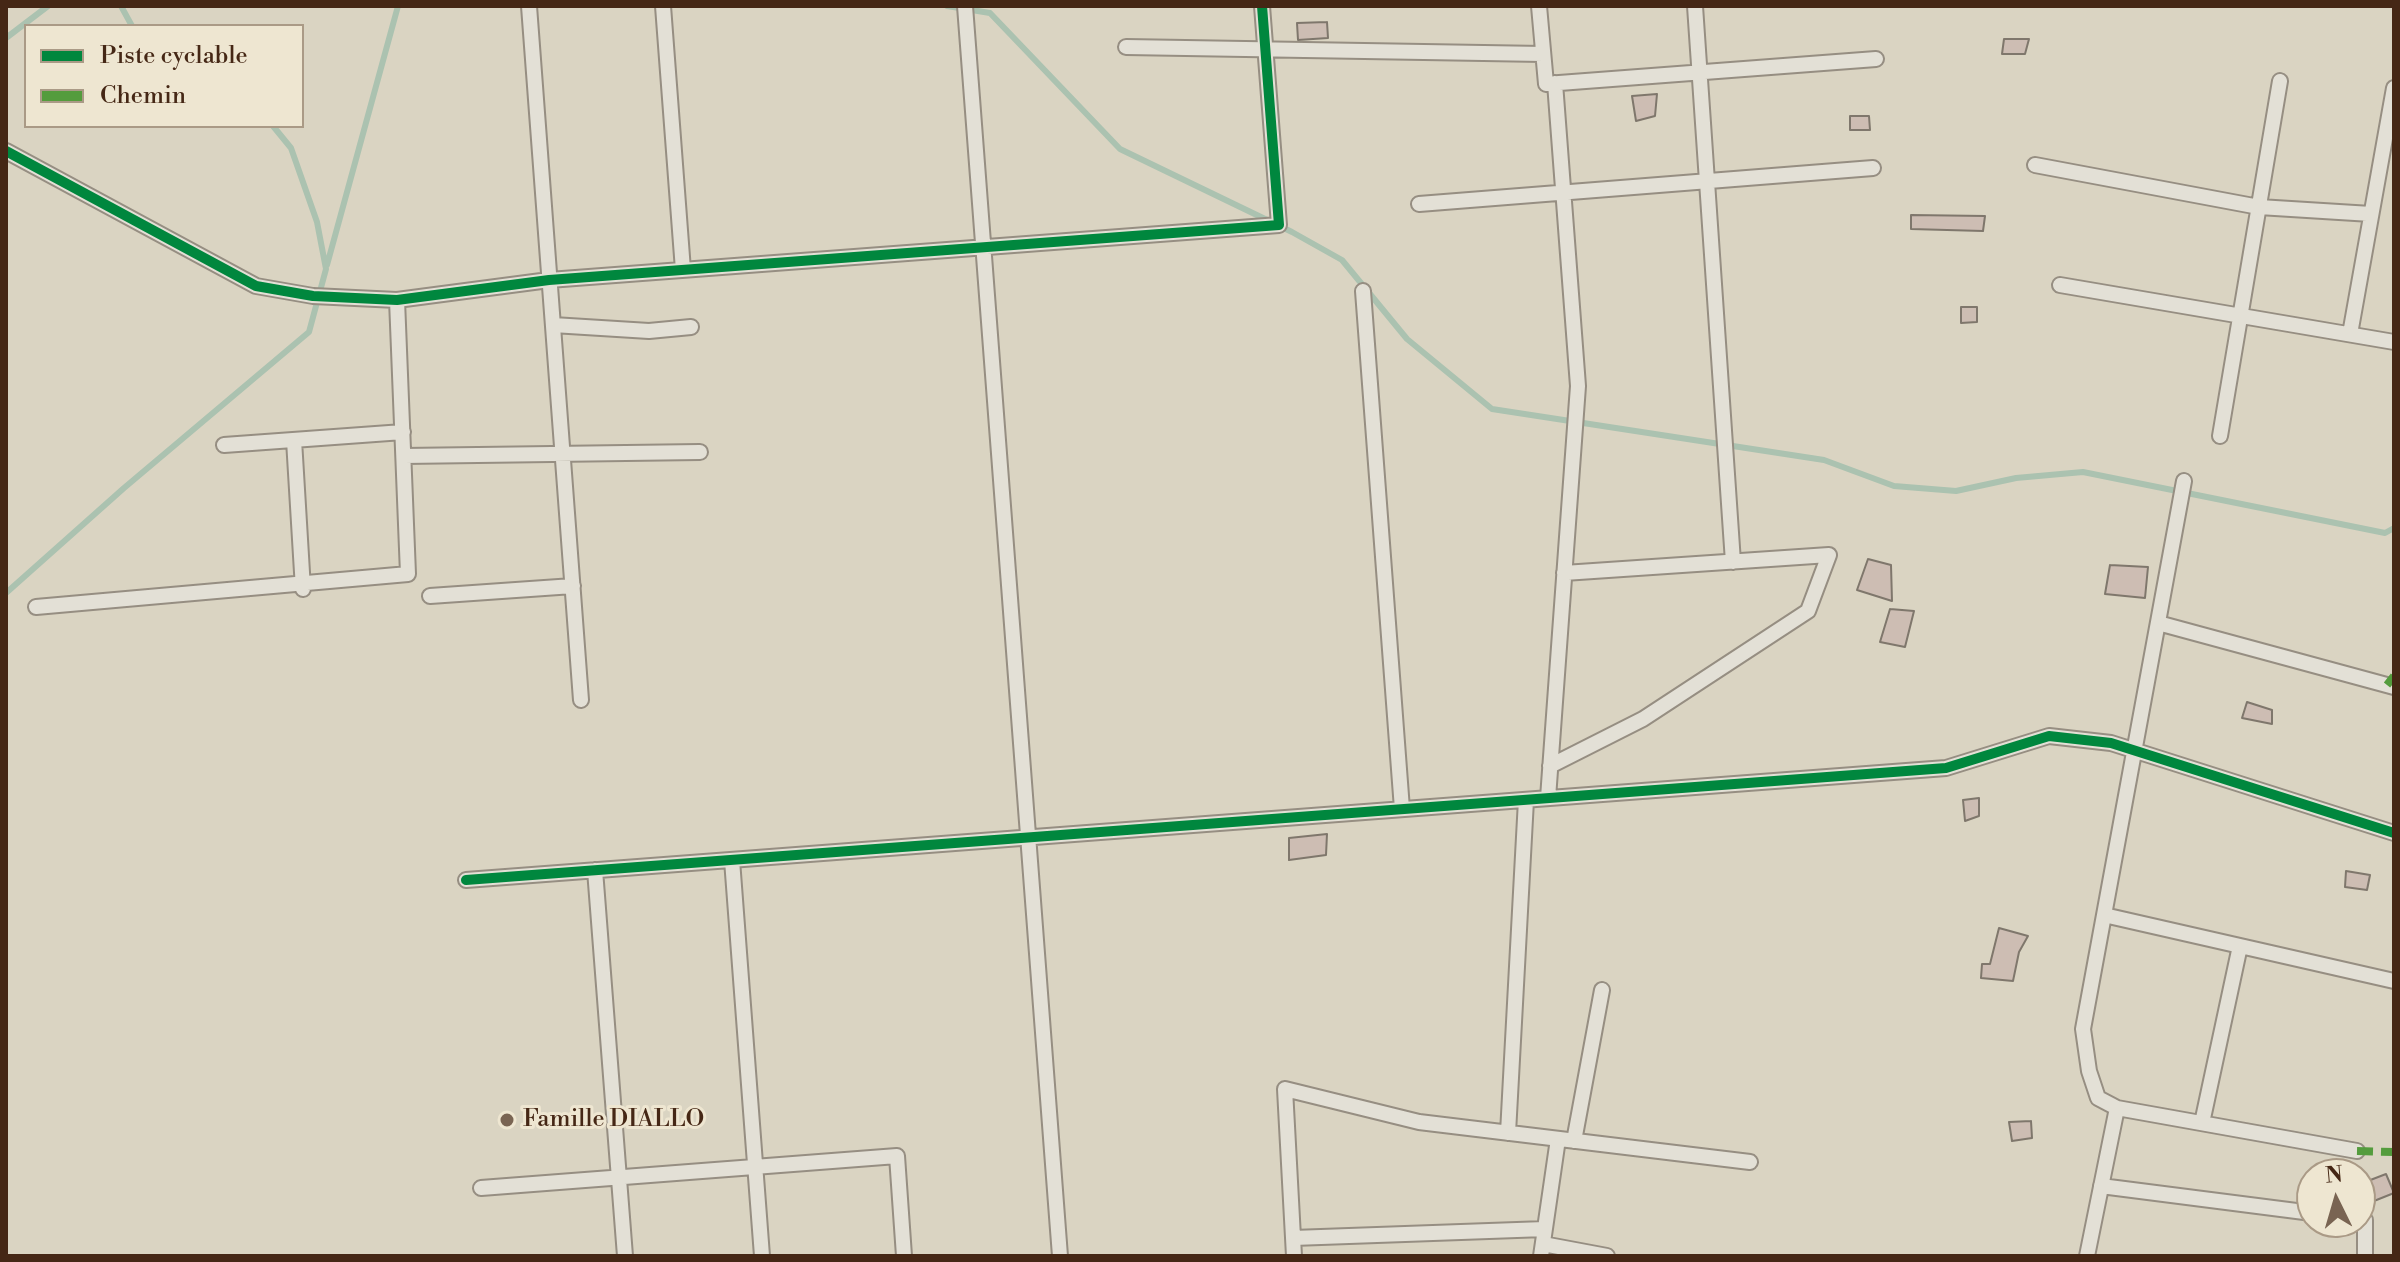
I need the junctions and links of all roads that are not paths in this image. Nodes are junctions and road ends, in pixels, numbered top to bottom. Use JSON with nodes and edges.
{"nodes":[{"id":1,"x":529,"y":6,"type":"edge"},
{"id":2,"x":663,"y":6,"type":"edge"},
{"id":3,"x":965,"y":6,"type":"edge"},
{"id":4,"x":1262,"y":6,"type":"edge"},
{"id":5,"x":1539,"y":6,"type":"edge"},
{"id":6,"x":1695,"y":6,"type":"edge"},
{"id":7,"x":1126,"y":47,"type":"dead end"},
{"id":8,"x":1265,"y":49,"type":"junction"},
{"id":9,"x":1543,"y":54,"type":"junction"},
{"id":10,"x":1876,"y":59,"type":"dead end"},
{"id":11,"x":1700,"y":72,"type":"junction"},
{"id":12,"x":2280,"y":81,"type":"dead end"},
{"id":13,"x":1555,"y":83,"type":"junction"},
{"id":14,"x":2394,"y":88,"type":"edge"},
{"id":15,"x":6,"y":151,"type":"edge"},
{"id":16,"x":2035,"y":165,"type":"dead end"},
{"id":17,"x":1873,"y":168,"type":"dead end"},
{"id":18,"x":1707,"y":181,"type":"junction"},
{"id":19,"x":1563,"y":193,"type":"junction"},
{"id":20,"x":1419,"y":204,"type":"dead end"},
{"id":21,"x":2259,"y":207,"type":"junction"},
{"id":22,"x":2371,"y":214,"type":"junction"},
{"id":23,"x":983,"y":247,"type":"junction"},
{"id":24,"x":683,"y":270,"type":"junction"},
{"id":25,"x":549,"y":280,"type":"junction"},
{"id":26,"x":2060,"y":285,"type":"dead end"},
{"id":27,"x":1363,"y":291,"type":"dead end"},
{"id":28,"x":397,"y":300,"type":"junction"},
{"id":29,"x":2240,"y":315,"type":"junction"},
{"id":30,"x":553,"y":325,"type":"junction"},
{"id":31,"x":691,"y":327,"type":"dead end"},
{"id":32,"x":2350,"y":334,"type":"junction"},
{"id":33,"x":2394,"y":342,"type":"edge"},
{"id":34,"x":403,"y":432,"type":"junction"},
{"id":35,"x":2220,"y":436,"type":"dead end"},
{"id":36,"x":294,"y":440,"type":"junction"},
{"id":37,"x":224,"y":445,"type":"dead end"},
{"id":38,"x":700,"y":452,"type":"dead end"},
{"id":39,"x":563,"y":454,"type":"junction"},
{"id":40,"x":404,"y":456,"type":"junction"},
{"id":41,"x":2184,"y":481,"type":"dead end"},
{"id":42,"x":1733,"y":562,"type":"junction"},
{"id":43,"x":1564,"y":573,"type":"junction"},
{"id":44,"x":302,"y":586,"type":"junction"},
{"id":45,"x":573,"y":586,"type":"junction"},
{"id":46,"x":430,"y":596,"type":"dead end"},
{"id":47,"x":36,"y":607,"type":"dead end"},
{"id":48,"x":2158,"y":623,"type":"junction"},
{"id":49,"x":2394,"y":687,"type":"edge"},
{"id":50,"x":581,"y":700,"type":"dead end"},
{"id":51,"x":2134,"y":750,"type":"junction"},
{"id":52,"x":1550,"y":766,"type":"junction"},
{"id":53,"x":1548,"y":798,"type":"junction"},
{"id":54,"x":1526,"y":800,"type":"junction"},
{"id":55,"x":1402,"y":809,"type":"junction"},
{"id":56,"x":2394,"y":833,"type":"edge"},
{"id":57,"x":1028,"y":838,"type":"junction"},
{"id":58,"x":732,"y":860,"type":"junction"},
{"id":59,"x":595,"y":870,"type":"junction"},
{"id":60,"x":466,"y":880,"type":"dead end"},
{"id":61,"x":2104,"y":915,"type":"junction"},
{"id":62,"x":2240,"y":946,"type":"junction"},
{"id":63,"x":2394,"y":981,"type":"edge"},
{"id":64,"x":1602,"y":990,"type":"dead end"},
{"id":65,"x":2117,"y":1108,"type":"junction"},
{"id":66,"x":2202,"y":1123,"type":"junction"},
{"id":67,"x":1508,"y":1133,"type":"junction"},
{"id":68,"x":1558,"y":1139,"type":"junction"},
{"id":69,"x":1574,"y":1141,"type":"junction"},
{"id":70,"x":2357,"y":1151,"type":"dead end"},
{"id":71,"x":1750,"y":1162,"type":"dead end"},
{"id":72,"x":755,"y":1167,"type":"junction"},
{"id":73,"x":619,"y":1178,"type":"junction"},
{"id":74,"x":2101,"y":1186,"type":"junction"},
{"id":75,"x":481,"y":1188,"type":"dead end"},
{"id":76,"x":2296,"y":1211,"type":"edge"},
{"id":77,"x":1545,"y":1229,"type":"junction"},
{"id":78,"x":1293,"y":1238,"type":"junction"},
{"id":79,"x":1542,"y":1250,"type":"edge"},
{"id":80,"x":625,"y":1256,"type":"edge"},
{"id":81,"x":762,"y":1256,"type":"edge"},
{"id":82,"x":904,"y":1256,"type":"edge"},
{"id":83,"x":1060,"y":1256,"type":"edge"},
{"id":84,"x":1294,"y":1256,"type":"edge"},
{"id":85,"x":1607,"y":1256,"type":"edge"},
{"id":86,"x":2087,"y":1256,"type":"edge"}],
"edges":[{"from":1,"to":25,"type":"street"},
{"from":2,"to":24,"type":"street"},
{"from":3,"to":23,"type":"street"},
{"from":4,"to":8,"type":"street"},
{"from":5,"to":9,"type":"street"},
{"from":6,"to":11,"type":"street"},
{"from":7,"to":8,"type":"street"},
{"from":8,"to":9,"type":"street"},
{"from":8,"to":23,"type":"street"},
{"from":9,"to":13,"type":"street"},
{"from":10,"to":11,"type":"street"},
{"from":11,"to":13,"type":"street"},
{"from":11,"to":18,"type":"street"},
{"from":12,"to":21,"type":"street"},
{"from":13,"to":19,"type":"street"},
{"from":14,"to":22,"type":"street"},
{"from":15,"to":28,"type":"street"},
{"from":16,"to":21,"type":"street"},
{"from":17,"to":18,"type":"street"},
{"from":18,"to":19,"type":"street"},
{"from":18,"to":42,"type":"street"},
{"from":19,"to":20,"type":"street"},
{"from":19,"to":43,"type":"street"},
{"from":21,"to":22,"type":"street"},
{"from":21,"to":29,"type":"street"},
{"from":22,"to":32,"type":"street"},
{"from":23,"to":24,"type":"street"},
{"from":23,"to":57,"type":"street"},
{"from":24,"to":25,"type":"street"},
{"from":25,"to":28,"type":"street"},
{"from":25,"to":30,"type":"street"},
{"from":26,"to":29,"type":"street"},
{"from":27,"to":55,"type":"street"},
{"from":28,"to":34,"type":"street"},
{"from":29,"to":32,"type":"street"},
{"from":29,"to":35,"type":"street"},
{"from":30,"to":31,"type":"street"},
{"from":30,"to":39,"type":"street"},
{"from":32,"to":33,"type":"street"},
{"from":34,"to":36,"type":"street"},
{"from":34,"to":40,"type":"street"},
{"from":36,"to":37,"type":"street"},
{"from":36,"to":44,"type":"street"},
{"from":38,"to":39,"type":"street"},
{"from":39,"to":40,"type":"street"},
{"from":39,"to":45,"type":"street"},
{"from":40,"to":44,"type":"street"},
{"from":41,"to":48,"type":"street"},
{"from":42,"to":43,"type":"street"},
{"from":42,"to":52,"type":"street"},
{"from":43,"to":52,"type":"street"},
{"from":44,"to":47,"type":"street"},
{"from":45,"to":46,"type":"street"},
{"from":45,"to":50,"type":"street"},
{"from":48,"to":49,"type":"street"},
{"from":48,"to":51,"type":"street"},
{"from":51,"to":53,"type":"street"},
{"from":51,"to":56,"type":"street"},
{"from":51,"to":61,"type":"street"},
{"from":52,"to":53,"type":"street"},
{"from":53,"to":54,"type":"street"},
{"from":54,"to":55,"type":"street"},
{"from":54,"to":67,"type":"street"},
{"from":55,"to":57,"type":"street"},
{"from":57,"to":58,"type":"street"},
{"from":57,"to":83,"type":"street"},
{"from":58,"to":59,"type":"street"},
{"from":58,"to":72,"type":"street"},
{"from":59,"to":60,"type":"street"},
{"from":59,"to":73,"type":"street"},
{"from":61,"to":62,"type":"street"},
{"from":61,"to":65,"type":"street"},
{"from":62,"to":63,"type":"street"},
{"from":62,"to":66,"type":"street"},
{"from":64,"to":69,"type":"street"},
{"from":65,"to":66,"type":"street"},
{"from":65,"to":74,"type":"street"},
{"from":66,"to":70,"type":"street"},
{"from":67,"to":68,"type":"street"},
{"from":67,"to":78,"type":"street"},
{"from":68,"to":69,"type":"street"},
{"from":68,"to":77,"type":"street"},
{"from":69,"to":71,"type":"street"},
{"from":72,"to":73,"type":"street"},
{"from":72,"to":81,"type":"street"},
{"from":72,"to":82,"type":"street"},
{"from":73,"to":75,"type":"street"},
{"from":73,"to":80,"type":"street"},
{"from":74,"to":76,"type":"street"},
{"from":74,"to":86,"type":"street"},
{"from":77,"to":78,"type":"street"},
{"from":77,"to":79,"type":"street"},
{"from":78,"to":84,"type":"street"},
{"from":79,"to":85,"type":"street"}]}
